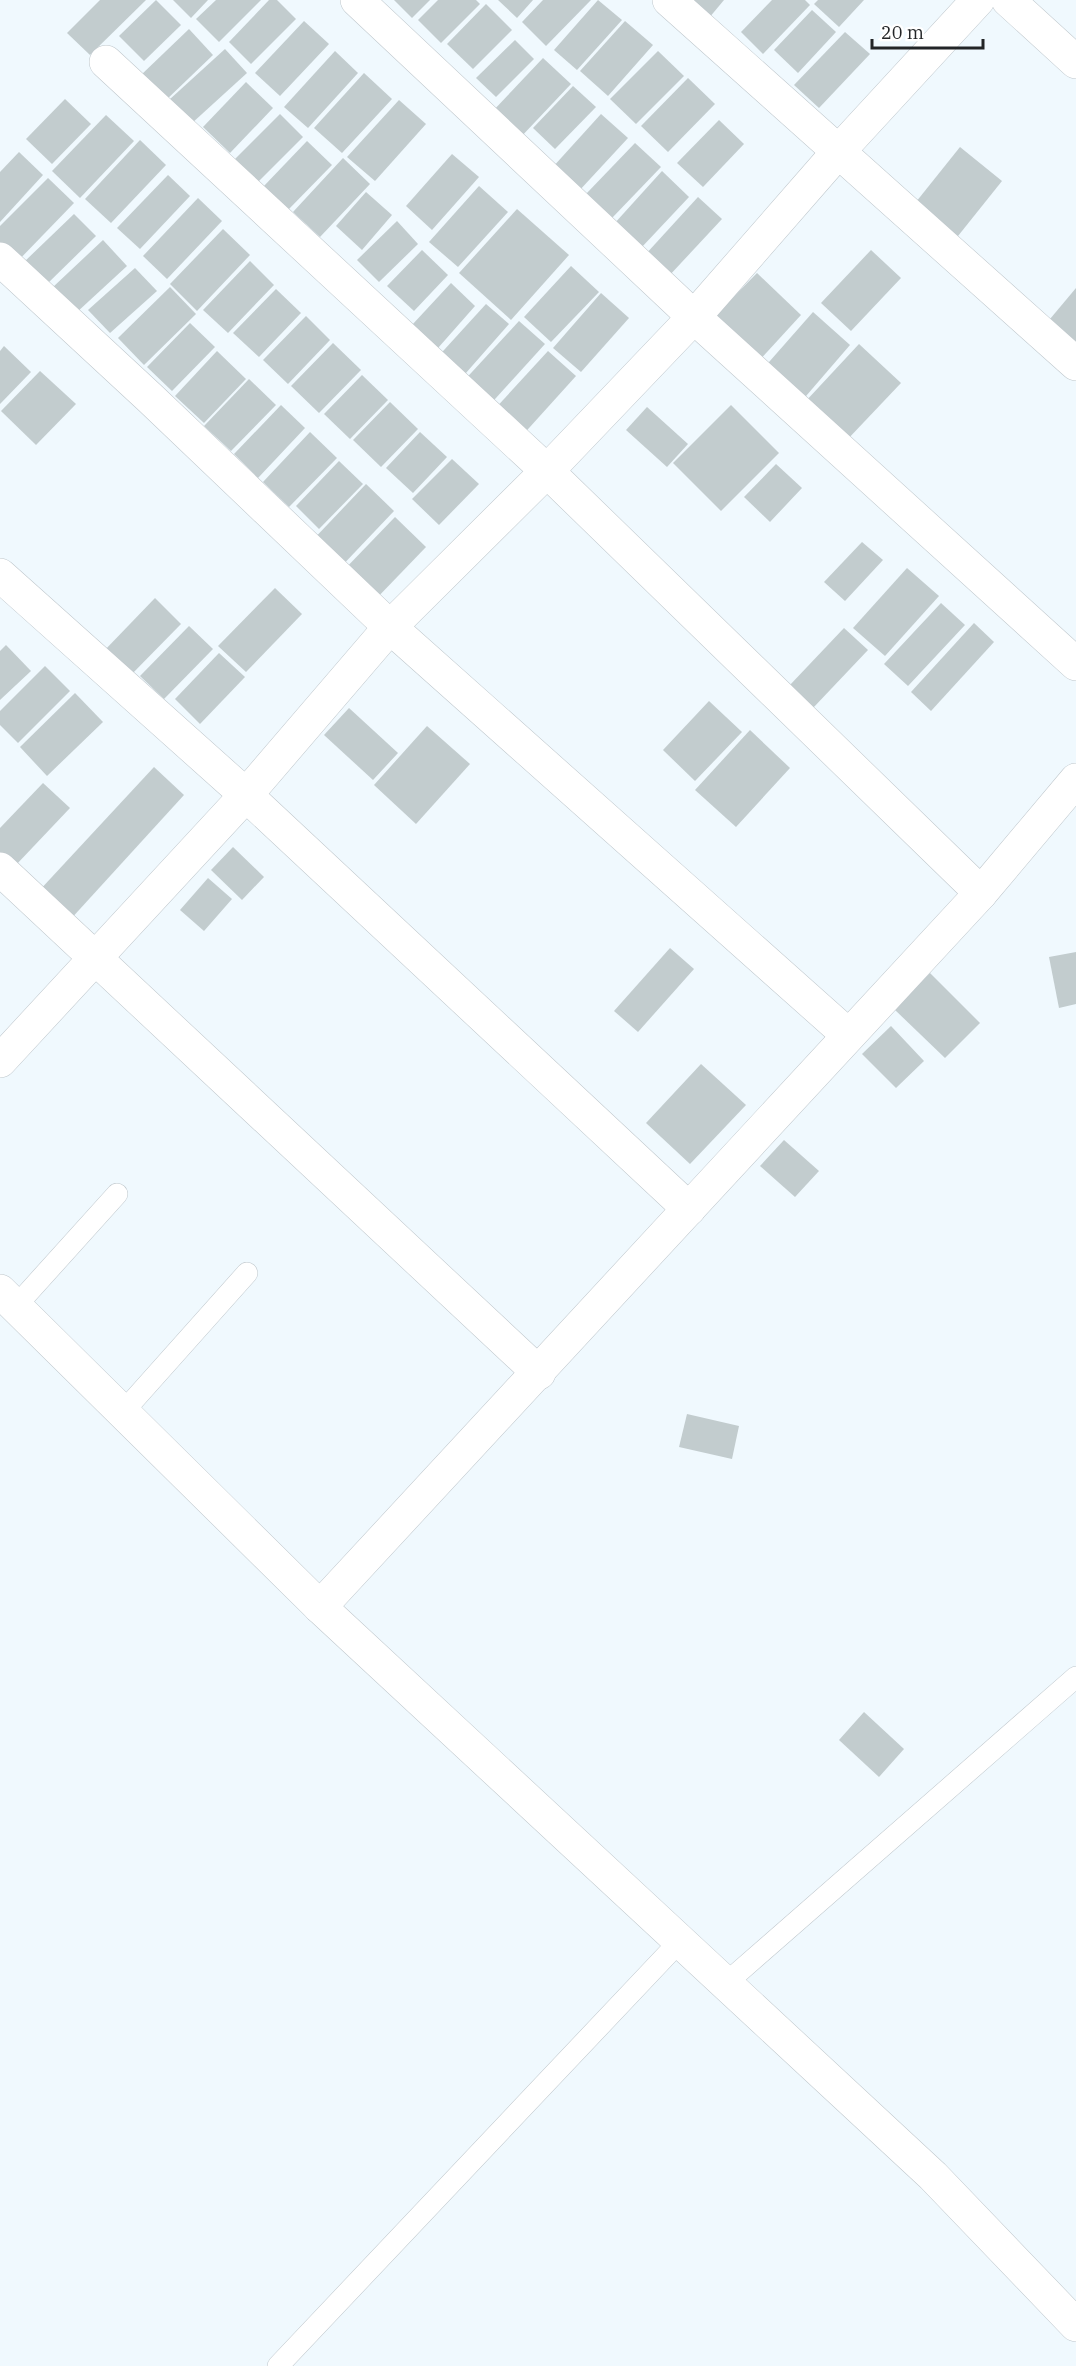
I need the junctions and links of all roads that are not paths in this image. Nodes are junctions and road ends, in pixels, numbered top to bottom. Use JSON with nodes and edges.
{"nodes":[{"id":1,"x":357,"y":0,"type":"edge"},
{"id":2,"x":669,"y":0,"type":"edge"},
{"id":3,"x":978,"y":0,"type":"edge"},
{"id":4,"x":1008,"y":0,"type":"edge"},
{"id":5,"x":106,"y":62,"type":"dead end"},
{"id":6,"x":1076,"y":62,"type":"edge"},
{"id":7,"x":838,"y":152,"type":"junction"},
{"id":8,"x":0,"y":259,"type":"edge"},
{"id":9,"x":693,"y":317,"type":"junction"},
{"id":10,"x":1076,"y":364,"type":"edge"},
{"id":11,"x":547,"y":471,"type":"junction"},
{"id":12,"x":0,"y":575,"type":"edge"},
{"id":13,"x":390,"y":627,"type":"junction"},
{"id":14,"x":1076,"y":664,"type":"edge"},
{"id":15,"x":1076,"y":780,"type":"edge"},
{"id":16,"x":246,"y":795,"type":"junction"},
{"id":17,"x":0,"y":869,"type":"edge"},
{"id":18,"x":981,"y":893,"type":"junction"},
{"id":19,"x":94,"y":957,"type":"junction"},
{"id":20,"x":848,"y":1035,"type":"junction"},
{"id":21,"x":0,"y":1061,"type":"edge"},
{"id":22,"x":117,"y":1194,"type":"dead end"},
{"id":23,"x":689,"y":1209,"type":"junction"},
{"id":24,"x":247,"y":1273,"type":"dead end"},
{"id":25,"x":8,"y":1299,"type":"edge"},
{"id":26,"x":538,"y":1373,"type":"junction"},
{"id":27,"x":123,"y":1412,"type":"junction"},
{"id":28,"x":320,"y":1607,"type":"junction"},
{"id":29,"x":1076,"y":1677,"type":"edge"},
{"id":30,"x":680,"y":1941,"type":"junction"},
{"id":31,"x":725,"y":1983,"type":"junction"},
{"id":32,"x":1076,"y":2325,"type":"edge"},
{"id":33,"x":278,"y":2366,"type":"edge"}],
"edges":[{"from":1,"to":9,"type":"street"},
{"from":2,"to":7,"type":"street"},
{"from":3,"to":7,"type":"street"},
{"from":4,"to":6,"type":"street"},
{"from":5,"to":11,"type":"street"},
{"from":7,"to":9,"type":"street"},
{"from":7,"to":10,"type":"street"},
{"from":8,"to":13,"type":"street"},
{"from":9,"to":11,"type":"street"},
{"from":9,"to":14,"type":"street"},
{"from":11,"to":13,"type":"street"},
{"from":11,"to":18,"type":"street"},
{"from":12,"to":16,"type":"street"},
{"from":13,"to":16,"type":"street"},
{"from":13,"to":20,"type":"street"},
{"from":15,"to":18,"type":"street"},
{"from":16,"to":19,"type":"street"},
{"from":16,"to":23,"type":"street"},
{"from":17,"to":19,"type":"street"},
{"from":18,"to":20,"type":"street"},
{"from":19,"to":21,"type":"street"},
{"from":19,"to":26,"type":"street"},
{"from":20,"to":23,"type":"street"},
{"from":22,"to":25,"type":"lane"},
{"from":23,"to":26,"type":"street"},
{"from":24,"to":27,"type":"lane"},
{"from":25,"to":27,"type":"street"},
{"from":26,"to":28,"type":"street"},
{"from":27,"to":28,"type":"street"},
{"from":28,"to":30,"type":"street"},
{"from":29,"to":31,"type":"lane"},
{"from":30,"to":31,"type":"street"},
{"from":30,"to":33,"type":"lane"},
{"from":31,"to":32,"type":"street"}]}
